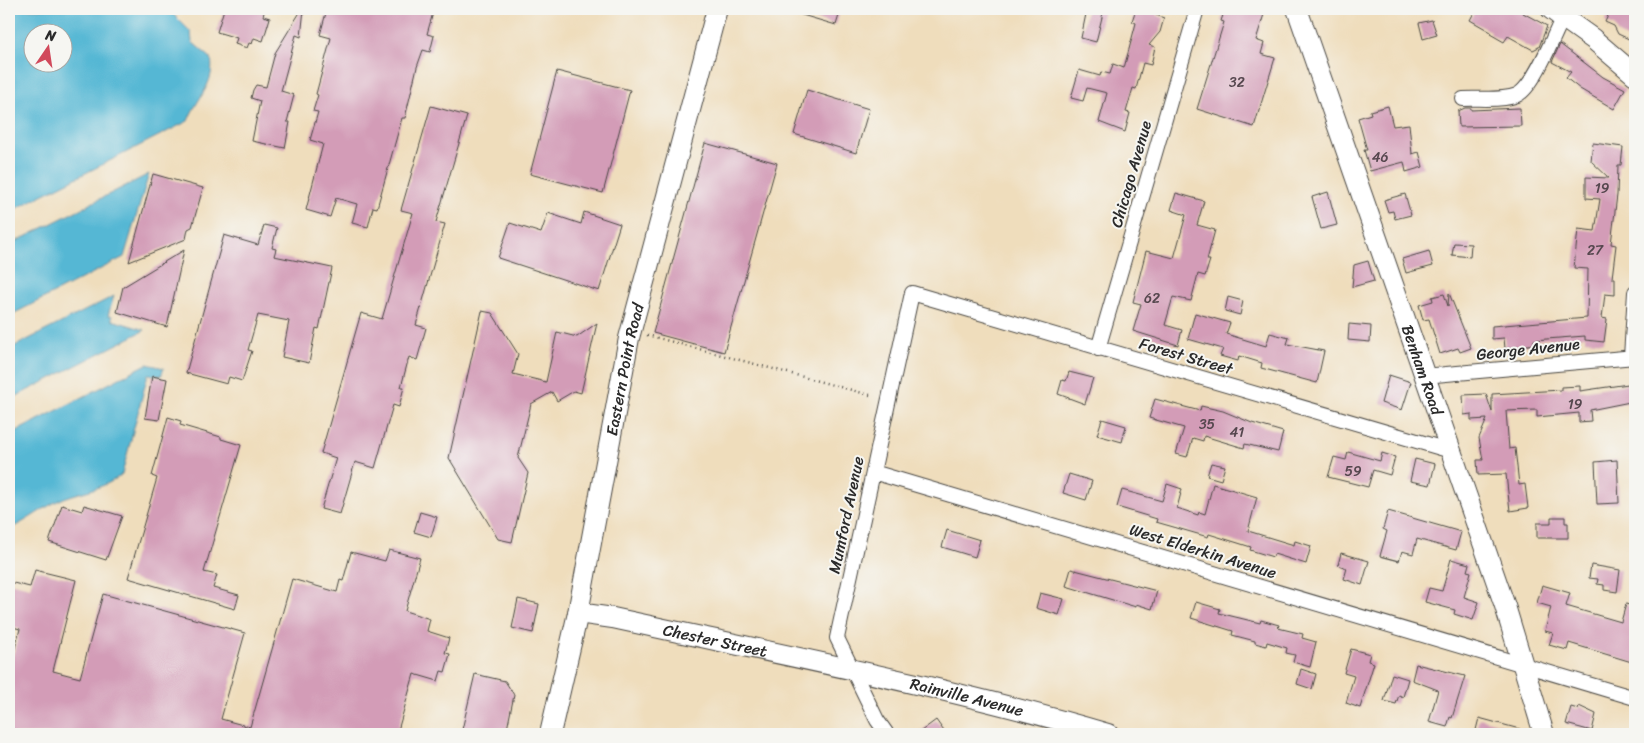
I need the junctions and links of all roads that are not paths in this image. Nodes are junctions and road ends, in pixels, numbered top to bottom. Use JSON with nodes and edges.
{"nodes":[{"id":1,"x":716,"y":9,"type":"edge"},
{"id":2,"x":1197,"y":9,"type":"edge"},
{"id":3,"x":1297,"y":9,"type":"edge"},
{"id":4,"x":1557,"y":13,"type":"edge"},
{"id":5,"x":1635,"y":75,"type":"edge"},
{"id":6,"x":1463,"y":99,"type":"dead end"},
{"id":7,"x":1635,"y":292,"type":"edge"},
{"id":8,"x":912,"y":293,"type":"joint"},
{"id":9,"x":1098,"y":349,"type":"junction"},
{"id":10,"x":1633,"y":357,"type":"edge"},
{"id":11,"x":1424,"y":376,"type":"junction"},
{"id":12,"x":1451,"y":451,"type":"junction"},
{"id":13,"x":873,"y":472,"type":"junction"},
{"id":14,"x":578,"y":613,"type":"junction"},
{"id":15,"x":1524,"y":666,"type":"junction"},
{"id":16,"x":854,"y":671,"type":"junction"},
{"id":17,"x":1635,"y":698,"type":"edge"},
{"id":18,"x":550,"y":734,"type":"edge"},
{"id":19,"x":887,"y":734,"type":"edge"},
{"id":20,"x":1108,"y":734,"type":"edge"},
{"id":21,"x":1544,"y":734,"type":"edge"}],
"edges":[{"from":1,"to":14,"type":"main road","name":"Eastern Point Road"},
{"from":2,"to":9,"type":"street","name":"Chicago Avenue"},
{"from":3,"to":11,"type":"main road","name":"Benham Road"},
{"from":4,"to":5,"type":"main road"},
{"from":4,"to":6,"type":"street"},
{"from":7,"to":10,"type":"street"},
{"from":8,"to":9,"type":"street","name":"Forest Street"},
{"from":8,"to":13,"type":"street","name":"Mumford Avenue"},
{"from":9,"to":12,"type":"street","name":"Forest Street"},
{"from":10,"to":11,"type":"street","name":"George Avenue"},
{"from":11,"to":12,"type":"main road","name":"Benham Road"},
{"from":12,"to":15,"type":"main road","name":"Benham Road"},
{"from":13,"to":15,"type":"street","name":"West Elderkin Avenue"},
{"from":13,"to":16,"type":"street","name":"Mumford Avenue"},
{"from":14,"to":16,"type":"main road","name":"Chester Street"},
{"from":14,"to":18,"type":"main road","name":"Eastern Point Road"},
{"from":15,"to":17,"type":"street","name":"West Elderkin Avenue"},
{"from":15,"to":21,"type":"main road","name":"Benham Road"},
{"from":16,"to":19,"type":"street","name":"Mumford Avenue"},
{"from":16,"to":20,"type":"main road","name":"Rainville Avenue"}]}
